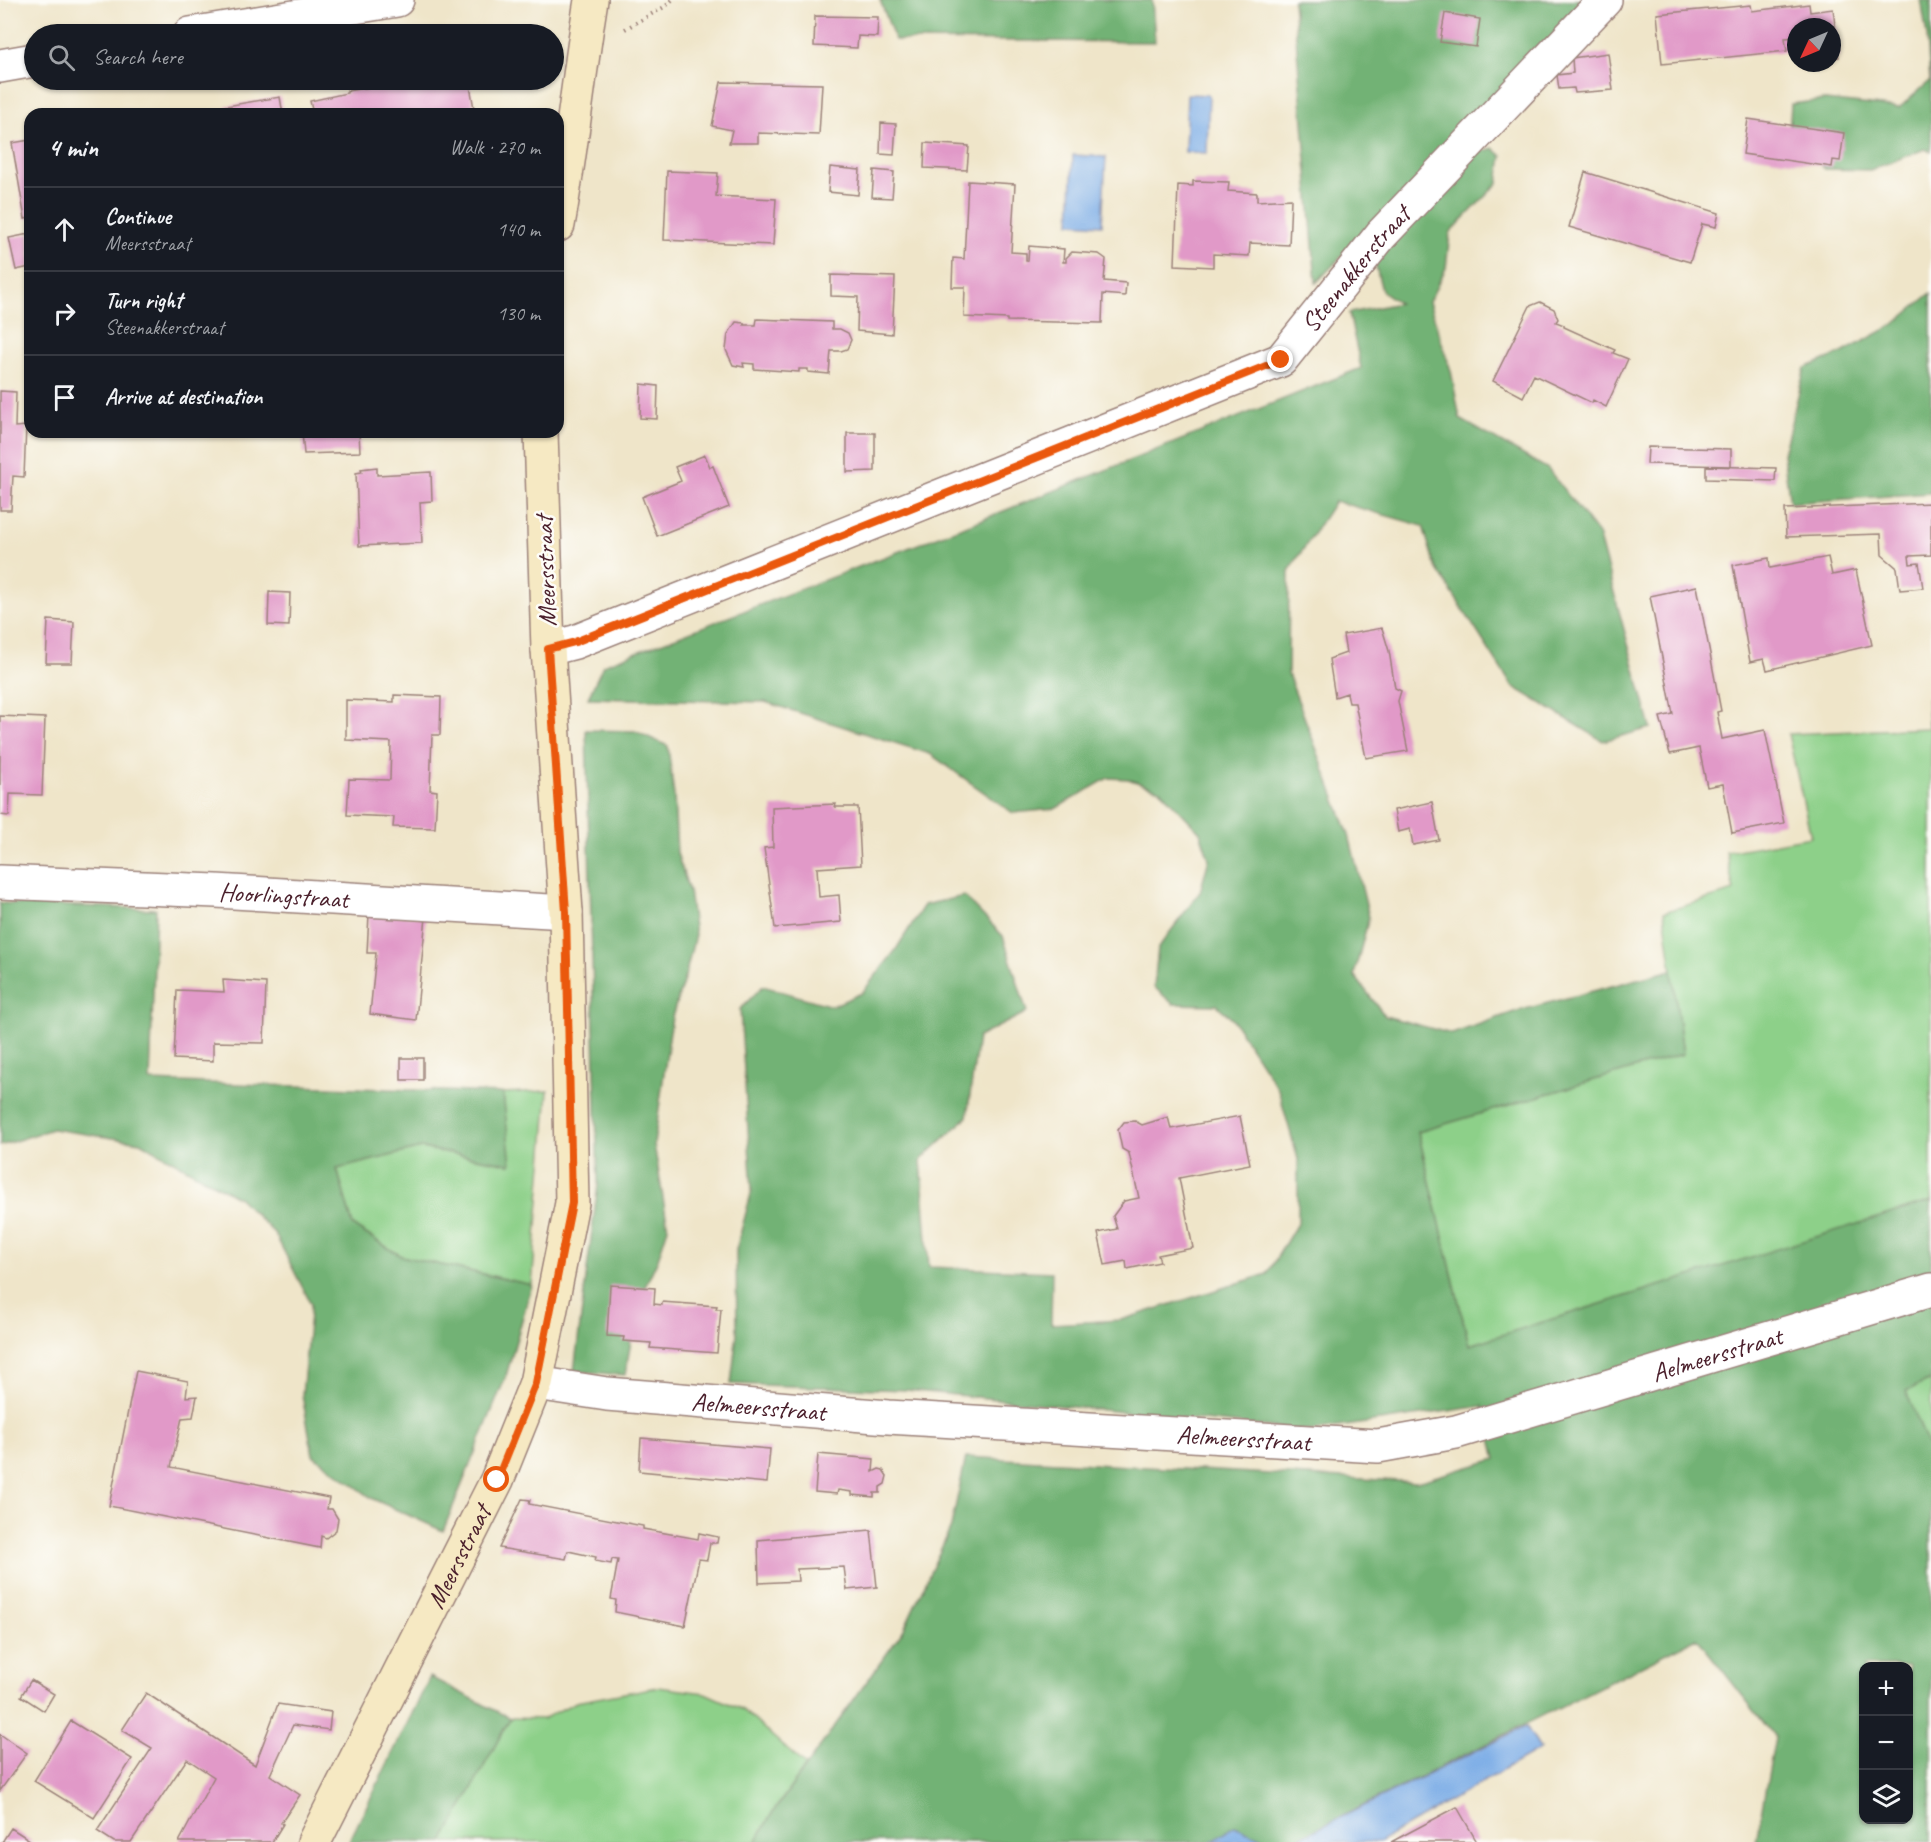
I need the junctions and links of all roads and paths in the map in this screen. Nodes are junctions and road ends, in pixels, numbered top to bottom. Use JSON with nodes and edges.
{"nodes":[{"id":1,"x":397,"y":0,"type":"edge"},
{"id":2,"x":591,"y":0,"type":"edge"},
{"id":3,"x":672,"y":0,"type":"edge"},
{"id":4,"x":1605,"y":0,"type":"edge"},
{"id":5,"x":251,"y":24,"type":"edge"},
{"id":6,"x":582,"y":53,"type":"junction"},
{"id":7,"x":24,"y":62,"type":"edge"},
{"id":8,"x":0,"y":66,"type":"edge"},
{"id":9,"x":564,"y":192,"type":"edge"},
{"id":10,"x":541,"y":438,"type":"edge"},
{"id":11,"x":548,"y":649,"type":"junction"},
{"id":12,"x":0,"y":882,"type":"edge"},
{"id":13,"x":566,"y":912,"type":"junction"},
{"id":14,"x":1931,"y":1290,"type":"edge"},
{"id":15,"x":536,"y":1383,"type":"junction"},
{"id":16,"x":314,"y":1842,"type":"edge"}],
"edges":[{"from":1,"to":5,"type":"street"},
{"from":2,"to":6,"type":"main road"},
{"from":3,"to":6,"type":"path"},
{"from":4,"to":11,"type":"street","name":"Steenakkerstraat"},
{"from":6,"to":9,"type":"main road"},
{"from":7,"to":8,"type":"street"},
{"from":10,"to":11,"type":"main road","name":"Meersstraat"},
{"from":11,"to":13,"type":"main road","name":"Meersstraat"},
{"from":12,"to":13,"type":"street","name":"Hoorlingstraat"},
{"from":13,"to":15,"type":"main road","name":"Meersstraat"},
{"from":14,"to":15,"type":"street","name":"Aelmeersstraat"},
{"from":15,"to":16,"type":"main road","name":"Meersstraat"}]}
